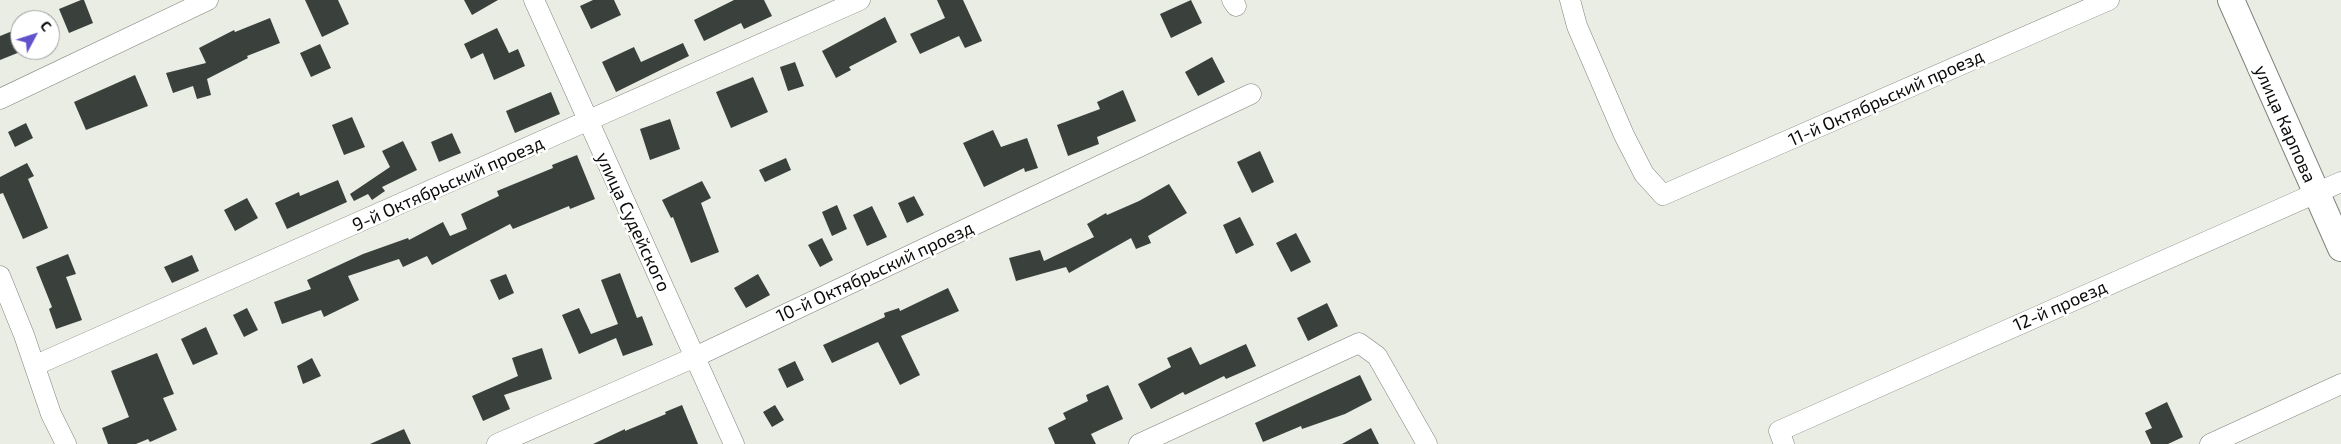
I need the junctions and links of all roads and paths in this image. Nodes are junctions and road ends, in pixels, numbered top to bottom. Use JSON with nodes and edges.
{"nodes":[{"id":1,"x":208,"y":0,"type":"edge"},
{"id":2,"x":534,"y":0,"type":"edge"},
{"id":3,"x":860,"y":0,"type":"edge"},
{"id":4,"x":1570,"y":0,"type":"edge"},
{"id":5,"x":2109,"y":0,"type":"edge"},
{"id":6,"x":2231,"y":0,"type":"edge"},
{"id":7,"x":1251,"y":94,"type":"dead end"},
{"id":8,"x":0,"y":99,"type":"edge"},
{"id":9,"x":588,"y":122,"type":"junction"},
{"id":10,"x":2341,"y":182,"type":"edge"},
{"id":11,"x":2315,"y":193,"type":"junction"},
{"id":12,"x":2341,"y":248,"type":"edge"},
{"id":13,"x":0,"y":276,"type":"edge"},
{"id":14,"x":695,"y":357,"type":"junction"},
{"id":15,"x":36,"y":365,"type":"junction"},
{"id":16,"x":2341,"y":384,"type":"edge"},
{"id":17,"x":1781,"y":438,"type":"edge"},
{"id":18,"x":66,"y":444,"type":"edge"},
{"id":19,"x":497,"y":444,"type":"edge"},
{"id":20,"x":734,"y":444,"type":"edge"},
{"id":21,"x":1139,"y":444,"type":"edge"},
{"id":22,"x":1427,"y":444,"type":"edge"},
{"id":23,"x":2210,"y":444,"type":"edge"}],
"edges":[{"from":1,"to":8,"type":"street"},
{"from":2,"to":9,"type":"street","name":"улица Судейского"},
{"from":3,"to":9,"type":"street","name":"9-й Октябрьский проезд"},
{"from":4,"to":5,"type":"street","name":"11-й Октябрьский проезд"},
{"from":6,"to":11,"type":"main road","name":"улица Карпова"},
{"from":7,"to":14,"type":"street","name":"10-й Октябрьский проезд"},
{"from":9,"to":14,"type":"street","name":"улица Судейского"},
{"from":9,"to":15,"type":"street","name":"9-й Октябрьский проезд"},
{"from":10,"to":11,"type":"street","name":"12-й проезд"},
{"from":11,"to":12,"type":"main road","name":"улица Карпова"},
{"from":11,"to":17,"type":"street","name":"12-й проезд"},
{"from":13,"to":15,"type":"street"},
{"from":14,"to":19,"type":"street","name":"10-й Октябрьский проезд"},
{"from":14,"to":20,"type":"street","name":"улица Судейского"},
{"from":15,"to":18,"type":"street"},
{"from":16,"to":23,"type":"street"},
{"from":21,"to":22,"type":"street"}]}
